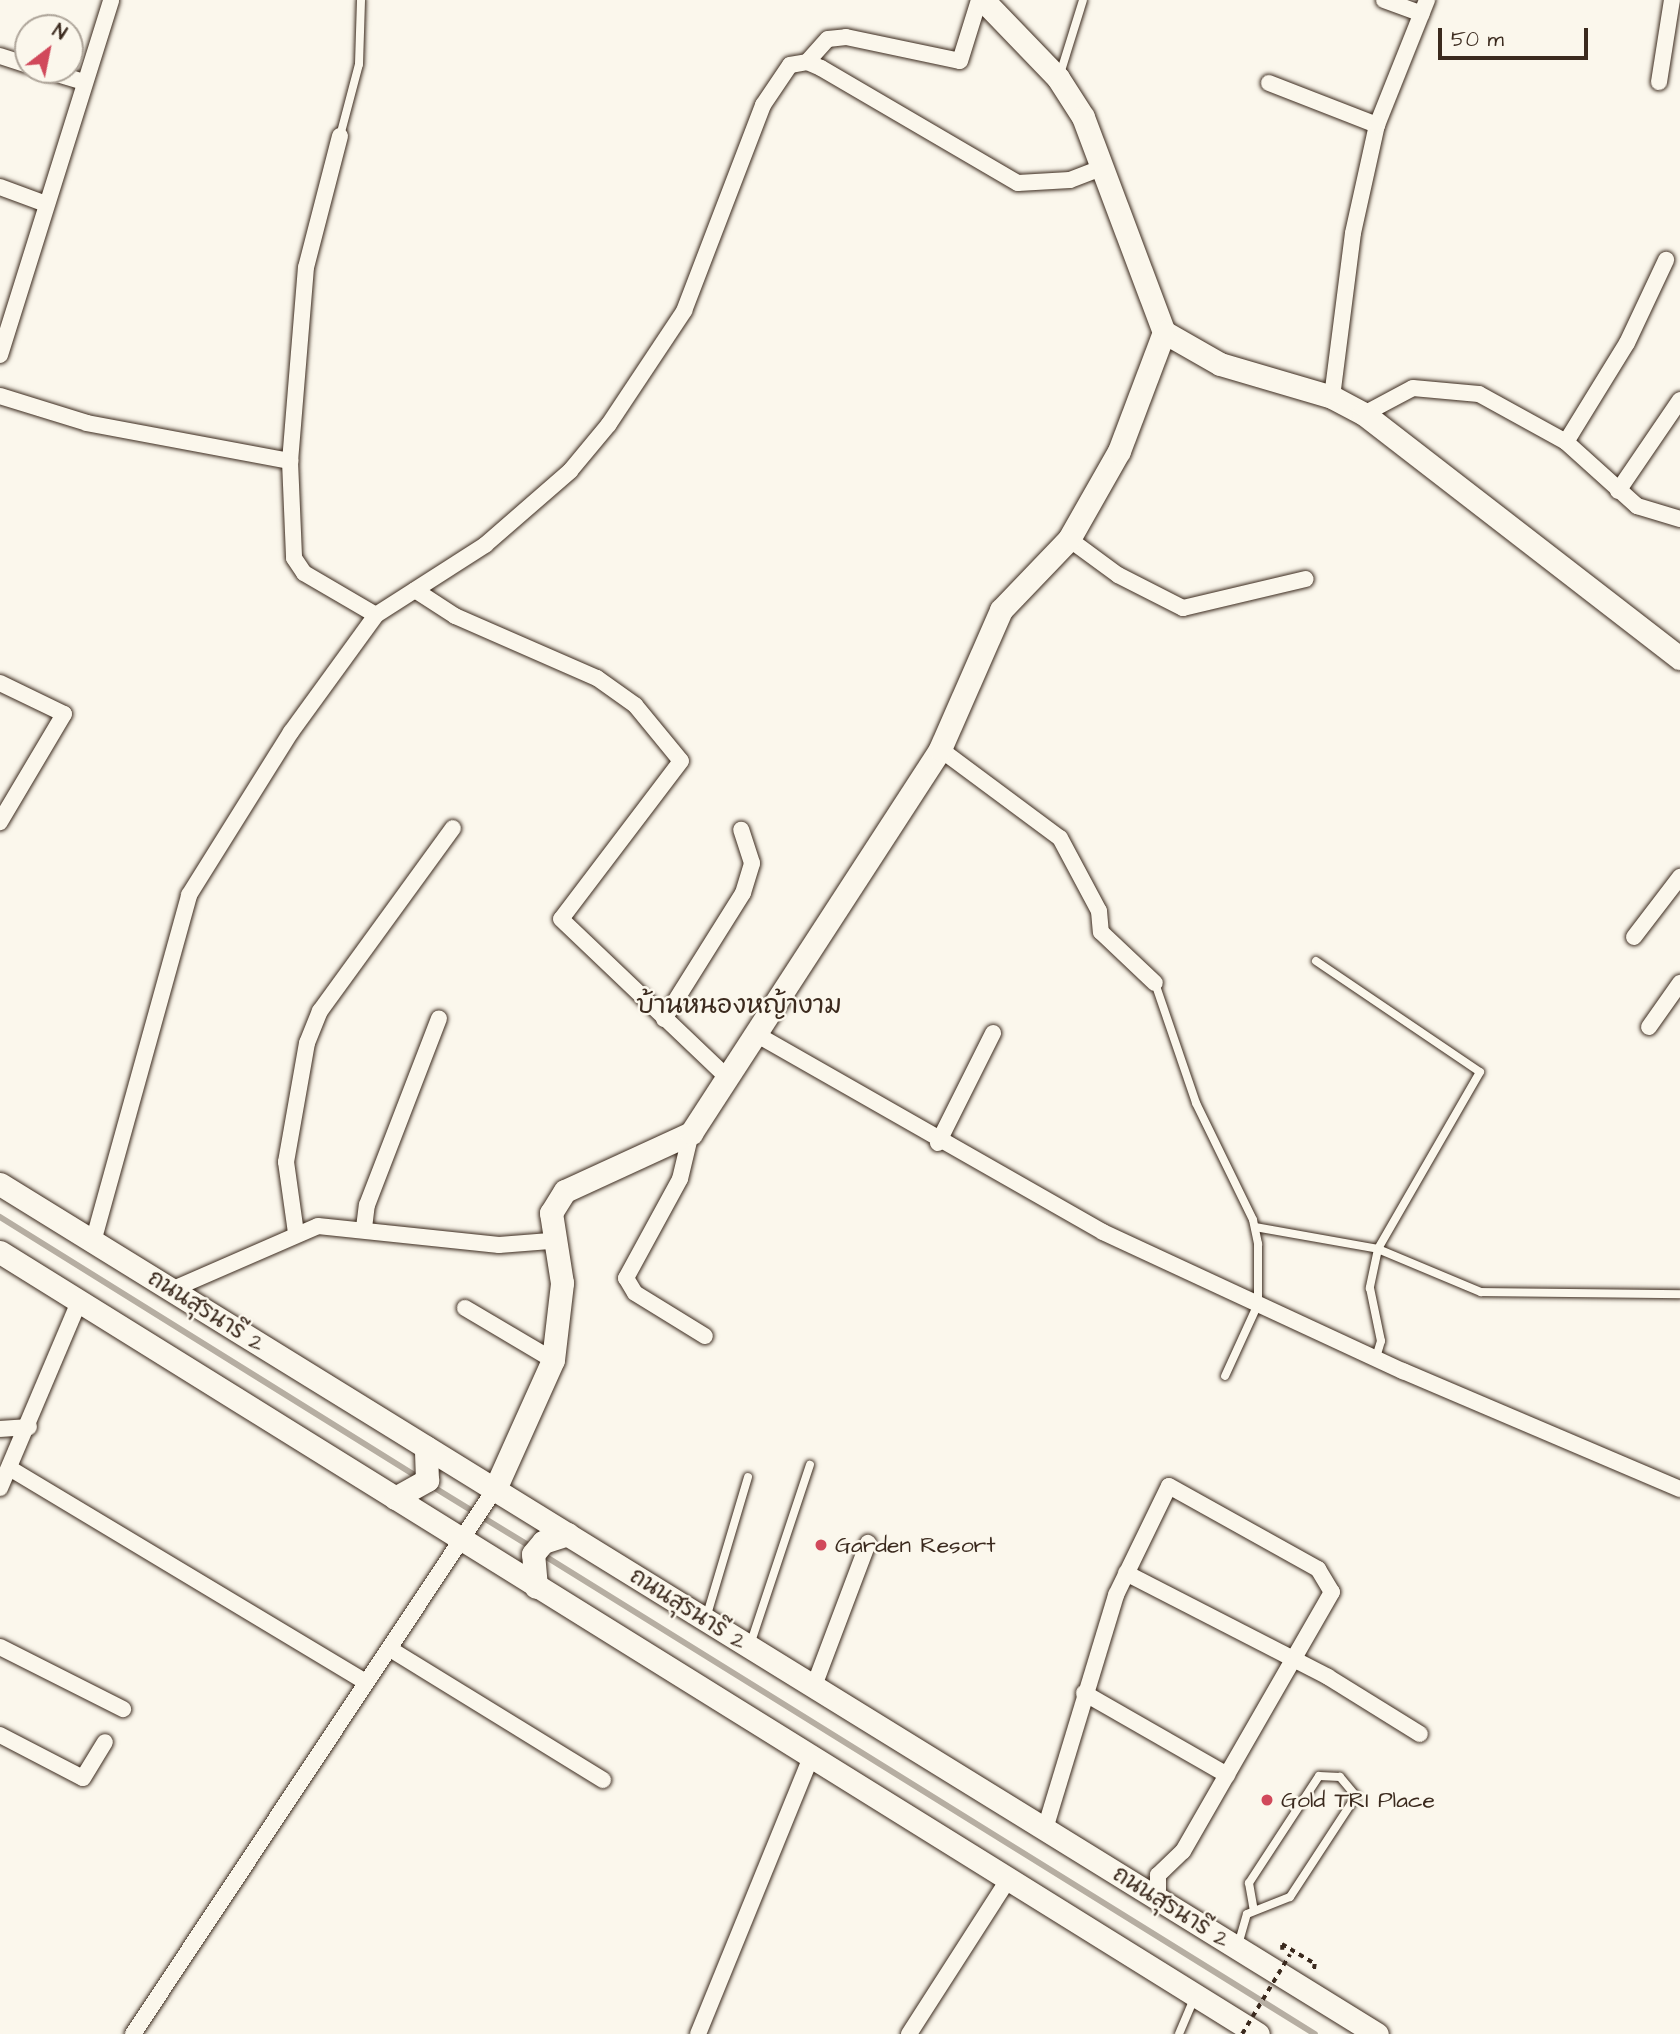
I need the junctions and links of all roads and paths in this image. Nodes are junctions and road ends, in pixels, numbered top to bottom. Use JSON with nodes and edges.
{"nodes":[{"id":1,"x":111,"y":0,"type":"edge"},
{"id":2,"x":361,"y":0,"type":"edge"},
{"id":3,"x":981,"y":0,"type":"edge"},
{"id":4,"x":1083,"y":0,"type":"edge"},
{"id":5,"x":1384,"y":0,"type":"edge"},
{"id":6,"x":1672,"y":0,"type":"edge"},
{"id":7,"x":1424,"y":7,"type":"edge"},
{"id":8,"x":807,"y":62,"type":"junction"},
{"id":9,"x":1058,"y":78,"type":"junction"},
{"id":10,"x":84,"y":82,"type":"edge"},
{"id":11,"x":1659,"y":82,"type":"dead end"},
{"id":12,"x":1269,"y":83,"type":"dead end"},
{"id":13,"x":83,"y":84,"type":"edge"},
{"id":14,"x":1377,"y":125,"type":"junction"},
{"id":15,"x":340,"y":136,"type":"joint"},
{"id":16,"x":1102,"y":168,"type":"junction"},
{"id":17,"x":0,"y":187,"type":"edge"},
{"id":18,"x":46,"y":204,"type":"junction"},
{"id":19,"x":1666,"y":260,"type":"dead end"},
{"id":20,"x":1164,"y":332,"type":"junction"},
{"id":21,"x":0,"y":355,"type":"edge"},
{"id":22,"x":0,"y":396,"type":"edge"},
{"id":23,"x":1332,"y":397,"type":"junction"},
{"id":24,"x":1680,"y":400,"type":"edge"},
{"id":25,"x":1364,"y":414,"type":"junction"},
{"id":26,"x":1566,"y":442,"type":"junction"},
{"id":27,"x":290,"y":461,"type":"junction"},
{"id":28,"x":1618,"y":491,"type":"junction"},
{"id":29,"x":1680,"y":519,"type":"edge"},
{"id":30,"x":1069,"y":539,"type":"junction"},
{"id":31,"x":1306,"y":579,"type":"dead end"},
{"id":32,"x":415,"y":590,"type":"junction"},
{"id":33,"x":376,"y":615,"type":"junction"},
{"id":34,"x":1680,"y":658,"type":"edge"},
{"id":35,"x":0,"y":683,"type":"edge"},
{"id":36,"x":940,"y":750,"type":"junction"},
{"id":37,"x":0,"y":822,"type":"edge"},
{"id":38,"x":453,"y":828,"type":"dead end"},
{"id":39,"x":741,"y":830,"type":"dead end"},
{"id":40,"x":1680,"y":877,"type":"edge"},
{"id":41,"x":1634,"y":937,"type":"dead end"},
{"id":42,"x":1315,"y":961,"type":"dead end"},
{"id":43,"x":1155,"y":983,"type":"joint"},
{"id":44,"x":1680,"y":983,"type":"edge"},
{"id":45,"x":439,"y":1018,"type":"dead end"},
{"id":46,"x":664,"y":1020,"type":"junction"},
{"id":47,"x":1649,"y":1027,"type":"dead end"},
{"id":48,"x":754,"y":1033,"type":"junction"},
{"id":49,"x":993,"y":1033,"type":"dead end"},
{"id":50,"x":727,"y":1077,"type":"junction"},
{"id":51,"x":691,"y":1133,"type":"junction"},
{"id":52,"x":938,"y":1143,"type":"junction"},
{"id":53,"x":0,"y":1184,"type":"edge"},
{"id":54,"x":1255,"y":1227,"type":"junction"},
{"id":55,"x":364,"y":1228,"type":"junction"},
{"id":56,"x":296,"y":1233,"type":"junction"},
{"id":57,"x":550,"y":1241,"type":"junction"},
{"id":58,"x":93,"y":1242,"type":"junction"},
{"id":59,"x":1378,"y":1249,"type":"junction"},
{"id":60,"x":0,"y":1252,"type":"edge"},
{"id":61,"x":171,"y":1290,"type":"junction"},
{"id":62,"x":1680,"y":1294,"type":"edge"},
{"id":63,"x":79,"y":1302,"type":"junction"},
{"id":64,"x":1258,"y":1304,"type":"junction"},
{"id":65,"x":465,"y":1308,"type":"dead end"},
{"id":66,"x":705,"y":1336,"type":"dead end"},
{"id":67,"x":1376,"y":1357,"type":"junction"},
{"id":68,"x":553,"y":1360,"type":"junction"},
{"id":69,"x":1225,"y":1376,"type":"dead end"},
{"id":70,"x":29,"y":1427,"type":"junction"},
{"id":71,"x":0,"y":1429,"type":"edge"},
{"id":72,"x":428,"y":1456,"type":"junction"},
{"id":73,"x":810,"y":1465,"type":"dead end"},
{"id":74,"x":11,"y":1469,"type":"junction"},
{"id":75,"x":748,"y":1477,"type":"dead end"},
{"id":76,"x":0,"y":1488,"type":"edge"},
{"id":77,"x":1680,"y":1489,"type":"edge"},
{"id":78,"x":403,"y":1495,"type":"junction"},
{"id":79,"x":491,"y":1496,"type":"junction"},
{"id":80,"x":468,"y":1535,"type":"junction"},
{"id":81,"x":558,"y":1537,"type":"junction"},
{"id":82,"x":868,"y":1543,"type":"dead end"},
{"id":83,"x":1126,"y":1573,"type":"junction"},
{"id":84,"x":534,"y":1578,"type":"junction"},
{"id":85,"x":705,"y":1620,"type":"junction"},
{"id":86,"x":0,"y":1647,"type":"edge"},
{"id":87,"x":749,"y":1647,"type":"junction"},
{"id":88,"x":390,"y":1649,"type":"junction"},
{"id":89,"x":1291,"y":1661,"type":"junction"},
{"id":90,"x":366,"y":1682,"type":"junction"},
{"id":91,"x":814,"y":1686,"type":"junction"},
{"id":92,"x":1084,"y":1693,"type":"junction"},
{"id":93,"x":123,"y":1709,"type":"dead end"},
{"id":94,"x":1420,"y":1734,"type":"dead end"},
{"id":95,"x":0,"y":1735,"type":"edge"},
{"id":96,"x":105,"y":1742,"type":"dead end"},
{"id":97,"x":811,"y":1757,"type":"junction"},
{"id":98,"x":1227,"y":1775,"type":"junction"},
{"id":99,"x":603,"y":1780,"type":"dead end"},
{"id":100,"x":1045,"y":1829,"type":"junction"},
{"id":101,"x":1008,"y":1880,"type":"junction"},
{"id":102,"x":1158,"y":1898,"type":"junction"},
{"id":103,"x":1254,"y":1910,"type":"junction"},
{"id":104,"x":1238,"y":1948,"type":"junction"},
{"id":105,"x":1315,"y":1964,"type":"dead end"},
{"id":106,"x":1196,"y":1995,"type":"junction"},
{"id":107,"x":133,"y":2034,"type":"edge"},
{"id":108,"x":698,"y":2034,"type":"edge"},
{"id":109,"x":909,"y":2034,"type":"edge"},
{"id":110,"x":1179,"y":2034,"type":"edge"},
{"id":111,"x":1242,"y":2034,"type":"edge"},
{"id":112,"x":1258,"y":2034,"type":"edge"},
{"id":113,"x":1377,"y":2034,"type":"edge"}],
"edges":[{"from":1,"to":10,"type":"street"},
{"from":2,"to":15,"type":"lane"},
{"from":3,"to":8,"type":"street"},
{"from":3,"to":9,"type":"main road"},
{"from":4,"to":9,"type":"lane"},
{"from":5,"to":7,"type":"street"},
{"from":6,"to":11,"type":"street"},
{"from":7,"to":14,"type":"street"},
{"from":8,"to":16,"type":"street"},
{"from":8,"to":32,"type":"street"},
{"from":9,"to":16,"type":"main road"},
{"from":12,"to":14,"type":"street"},
{"from":13,"to":18,"type":"street"},
{"from":14,"to":23,"type":"street"},
{"from":15,"to":27,"type":"street"},
{"from":16,"to":20,"type":"main road"},
{"from":17,"to":18,"type":"street"},
{"from":18,"to":21,"type":"street"},
{"from":19,"to":26,"type":"street"},
{"from":20,"to":23,"type":"main road"},
{"from":20,"to":30,"type":"main road"},
{"from":22,"to":27,"type":"street"},
{"from":23,"to":25,"type":"main road"},
{"from":24,"to":28,"type":"street"},
{"from":25,"to":26,"type":"street"},
{"from":25,"to":34,"type":"main road"},
{"from":26,"to":28,"type":"street"},
{"from":27,"to":33,"type":"street"},
{"from":28,"to":29,"type":"street"},
{"from":30,"to":31,"type":"street"},
{"from":30,"to":36,"type":"main road"},
{"from":32,"to":33,"type":"street"},
{"from":32,"to":46,"type":"street"},
{"from":33,"to":58,"type":"street"},
{"from":35,"to":37,"type":"street"},
{"from":36,"to":43,"type":"street"},
{"from":36,"to":48,"type":"main road"},
{"from":38,"to":56,"type":"street"},
{"from":39,"to":46,"type":"street"},
{"from":40,"to":41,"type":"street"},
{"from":42,"to":59,"type":"lane"},
{"from":43,"to":54,"type":"lane"},
{"from":44,"to":47,"type":"street"},
{"from":45,"to":55,"type":"street"},
{"from":46,"to":50,"type":"street"},
{"from":48,"to":50,"type":"main road"},
{"from":48,"to":52,"type":"street"},
{"from":49,"to":52,"type":"street"},
{"from":50,"to":51,"type":"main road"},
{"from":51,"to":57,"type":"main road"},
{"from":51,"to":66,"type":"street"},
{"from":52,"to":64,"type":"street"},
{"from":53,"to":58,"type":"main road","name":"ถนนสุรนารี 2"},
{"from":54,"to":59,"type":"lane"},
{"from":54,"to":64,"type":"lane"},
{"from":55,"to":56,"type":"street"},
{"from":55,"to":57,"type":"street"},
{"from":56,"to":61,"type":"street"},
{"from":57,"to":68,"type":"main road"},
{"from":58,"to":61,"type":"main road","name":"ถนนสุรนารี 2"},
{"from":59,"to":62,"type":"lane"},
{"from":59,"to":67,"type":"lane"},
{"from":60,"to":63,"type":"main road"},
{"from":61,"to":72,"type":"main road","name":"ถนนสุรนารี 2"},
{"from":63,"to":70,"type":"street"},
{"from":63,"to":78,"type":"main road"},
{"from":64,"to":67,"type":"street"},
{"from":64,"to":69,"type":"lane"},
{"from":65,"to":68,"type":"street"},
{"from":67,"to":77,"type":"street"},
{"from":68,"to":79,"type":"main road"},
{"from":70,"to":71,"type":"street"},
{"from":70,"to":74,"type":"street"},
{"from":72,"to":78,"type":"main road"},
{"from":72,"to":79,"type":"main road","name":"ถนนสุรนารี 2"},
{"from":73,"to":87,"type":"lane"},
{"from":74,"to":76,"type":"street"},
{"from":74,"to":90,"type":"street"},
{"from":75,"to":85,"type":"lane"},
{"from":78,"to":80,"type":"main road"},
{"from":79,"to":80,"type":"street"},
{"from":79,"to":81,"type":"main road","name":"ถนนสุรนารี 2"},
{"from":80,"to":84,"type":"main road"},
{"from":80,"to":88,"type":"street"},
{"from":81,"to":84,"type":"main road"},
{"from":81,"to":85,"type":"main road","name":"ถนนสุรนารี 2"},
{"from":82,"to":91,"type":"street"},
{"from":83,"to":89,"type":"street"},
{"from":83,"to":89,"type":"street"},
{"from":83,"to":92,"type":"street"},
{"from":84,"to":97,"type":"main road"},
{"from":85,"to":87,"type":"main road","name":"ถนนสุรนารี 2"},
{"from":86,"to":93,"type":"street"},
{"from":87,"to":91,"type":"main road","name":"ถนนสุรนารี 2"},
{"from":88,"to":90,"type":"street"},
{"from":88,"to":99,"type":"street"},
{"from":89,"to":94,"type":"street"},
{"from":89,"to":98,"type":"street"},
{"from":90,"to":107,"type":"street"},
{"from":91,"to":100,"type":"main road","name":"ถนนสุรนารี 2"},
{"from":92,"to":98,"type":"street"},
{"from":92,"to":100,"type":"street"},
{"from":95,"to":96,"type":"street"},
{"from":97,"to":101,"type":"main road"},
{"from":97,"to":108,"type":"street"},
{"from":98,"to":102,"type":"street"},
{"from":100,"to":102,"type":"main road","name":"ถนนสุรนารี 2"},
{"from":101,"to":106,"type":"main road"},
{"from":101,"to":109,"type":"street"},
{"from":102,"to":104,"type":"main road","name":"ถนนสุรนารี 2"},
{"from":103,"to":103,"type":"lane"},
{"from":103,"to":104,"type":"lane"},
{"from":104,"to":113,"type":"main road","name":"ถนนสุรนารี 2"},
{"from":105,"to":111,"type":"path","bridge":true},
{"from":106,"to":110,"type":"lane"},
{"from":106,"to":112,"type":"main road"}]}
